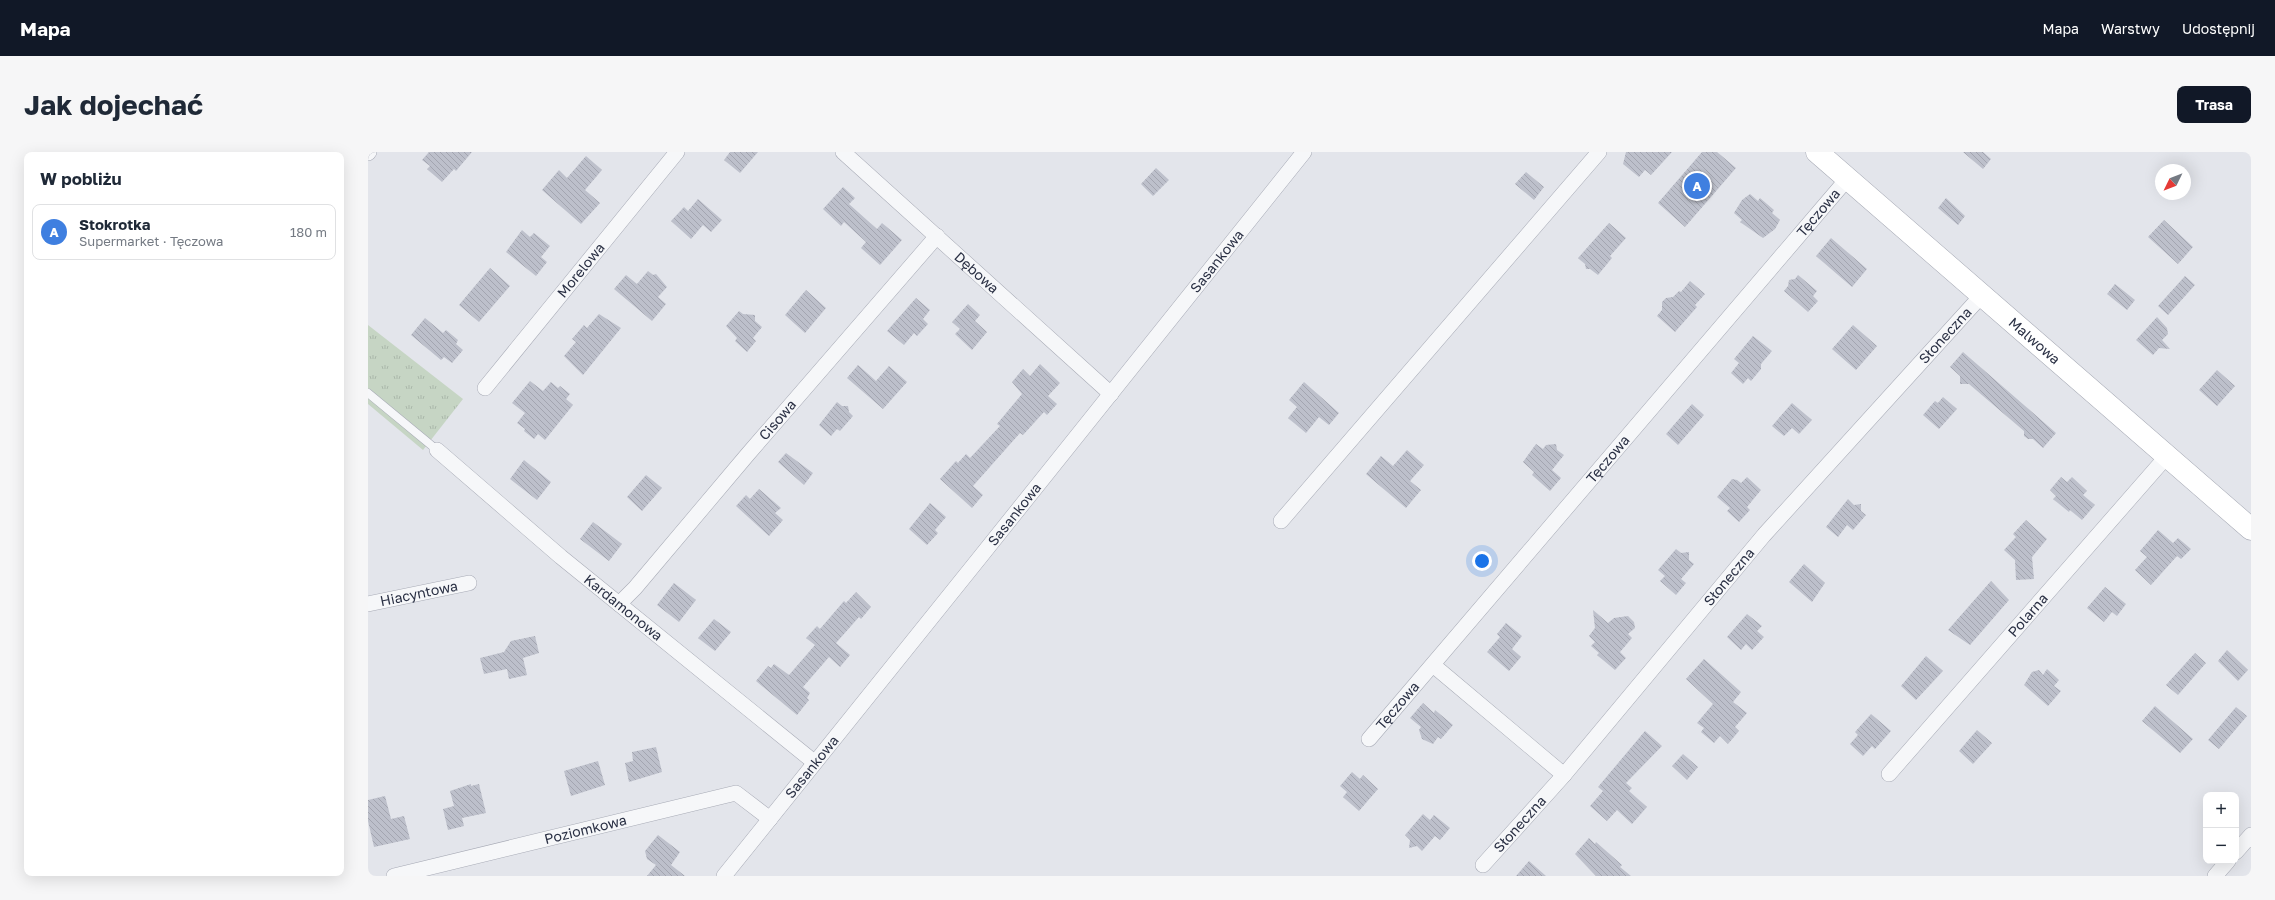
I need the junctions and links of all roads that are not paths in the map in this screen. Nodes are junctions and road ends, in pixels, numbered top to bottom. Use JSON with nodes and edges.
{"nodes":[{"id":1,"x":677,"y":152,"type":"edge"},
{"id":2,"x":843,"y":152,"type":"edge"},
{"id":3,"x":1304,"y":152,"type":"edge"},
{"id":4,"x":1599,"y":152,"type":"edge"},
{"id":5,"x":1817,"y":152,"type":"edge"},
{"id":6,"x":1848,"y":178,"type":"junction"},
{"id":7,"x":937,"y":236,"type":"junction"},
{"id":8,"x":1982,"y":294,"type":"junction"},
{"id":9,"x":485,"y":388,"type":"dead end"},
{"id":10,"x":368,"y":393,"type":"edge"},
{"id":11,"x":1111,"y":394,"type":"junction"},
{"id":12,"x":437,"y":450,"type":"joint"},
{"id":13,"x":2167,"y":456,"type":"junction"},
{"id":14,"x":1281,"y":521,"type":"dead end"},
{"id":15,"x":2251,"y":529,"type":"edge"},
{"id":16,"x":470,"y":583,"type":"dead end"},
{"id":17,"x":368,"y":604,"type":"edge"},
{"id":18,"x":619,"y":604,"type":"junction"},
{"id":19,"x":1433,"y":664,"type":"junction"},
{"id":20,"x":1369,"y":739,"type":"dead end"},
{"id":21,"x":814,"y":762,"type":"junction"},
{"id":22,"x":1889,"y":774,"type":"dead end"},
{"id":23,"x":1564,"y":775,"type":"junction"},
{"id":24,"x":770,"y":819,"type":"junction"},
{"id":25,"x":2251,"y":835,"type":"edge"},
{"id":26,"x":2239,"y":849,"type":"edge"},
{"id":27,"x":1483,"y":864,"type":"dead end"},
{"id":28,"x":2225,"y":864,"type":"edge"},
{"id":29,"x":394,"y":876,"type":"edge"},
{"id":30,"x":724,"y":876,"type":"edge"},
{"id":31,"x":2215,"y":876,"type":"edge"}],
"edges":[{"from":1,"to":9,"type":"street","name":"Morelowa"},
{"from":2,"to":7,"type":"street","name":"Dębowa"},
{"from":3,"to":11,"type":"street","name":"Sasankowa"},
{"from":4,"to":14,"type":"street"},
{"from":5,"to":6,"type":"street","name":"Malwowa"},
{"from":6,"to":8,"type":"street","name":"Malwowa"},
{"from":6,"to":19,"type":"street","name":"Tęczowa"},
{"from":7,"to":11,"type":"street","name":"Dębowa"},
{"from":7,"to":18,"type":"street","name":"Cisowa"},
{"from":8,"to":13,"type":"street","name":"Malwowa"},
{"from":8,"to":23,"type":"street","name":"Słoneczna"},
{"from":10,"to":12,"type":"lane"},
{"from":11,"to":21,"type":"street","name":"Sasankowa"},
{"from":12,"to":18,"type":"street","name":"Kardamonowa"},
{"from":13,"to":15,"type":"street","name":"Malwowa"},
{"from":13,"to":22,"type":"street","name":"Polarna"},
{"from":16,"to":17,"type":"street","name":"Hiacyntowa"},
{"from":18,"to":21,"type":"street","name":"Kardamonowa"},
{"from":19,"to":20,"type":"street","name":"Tęczowa"},
{"from":19,"to":23,"type":"street"},
{"from":21,"to":24,"type":"street","name":"Sasankowa"},
{"from":23,"to":27,"type":"street","name":"Słoneczna"},
{"from":24,"to":29,"type":"street","name":"Poziomkowa"},
{"from":24,"to":30,"type":"street","name":"Sasankowa"},
{"from":25,"to":26,"type":"street"},
{"from":28,"to":31,"type":"street"}]}
